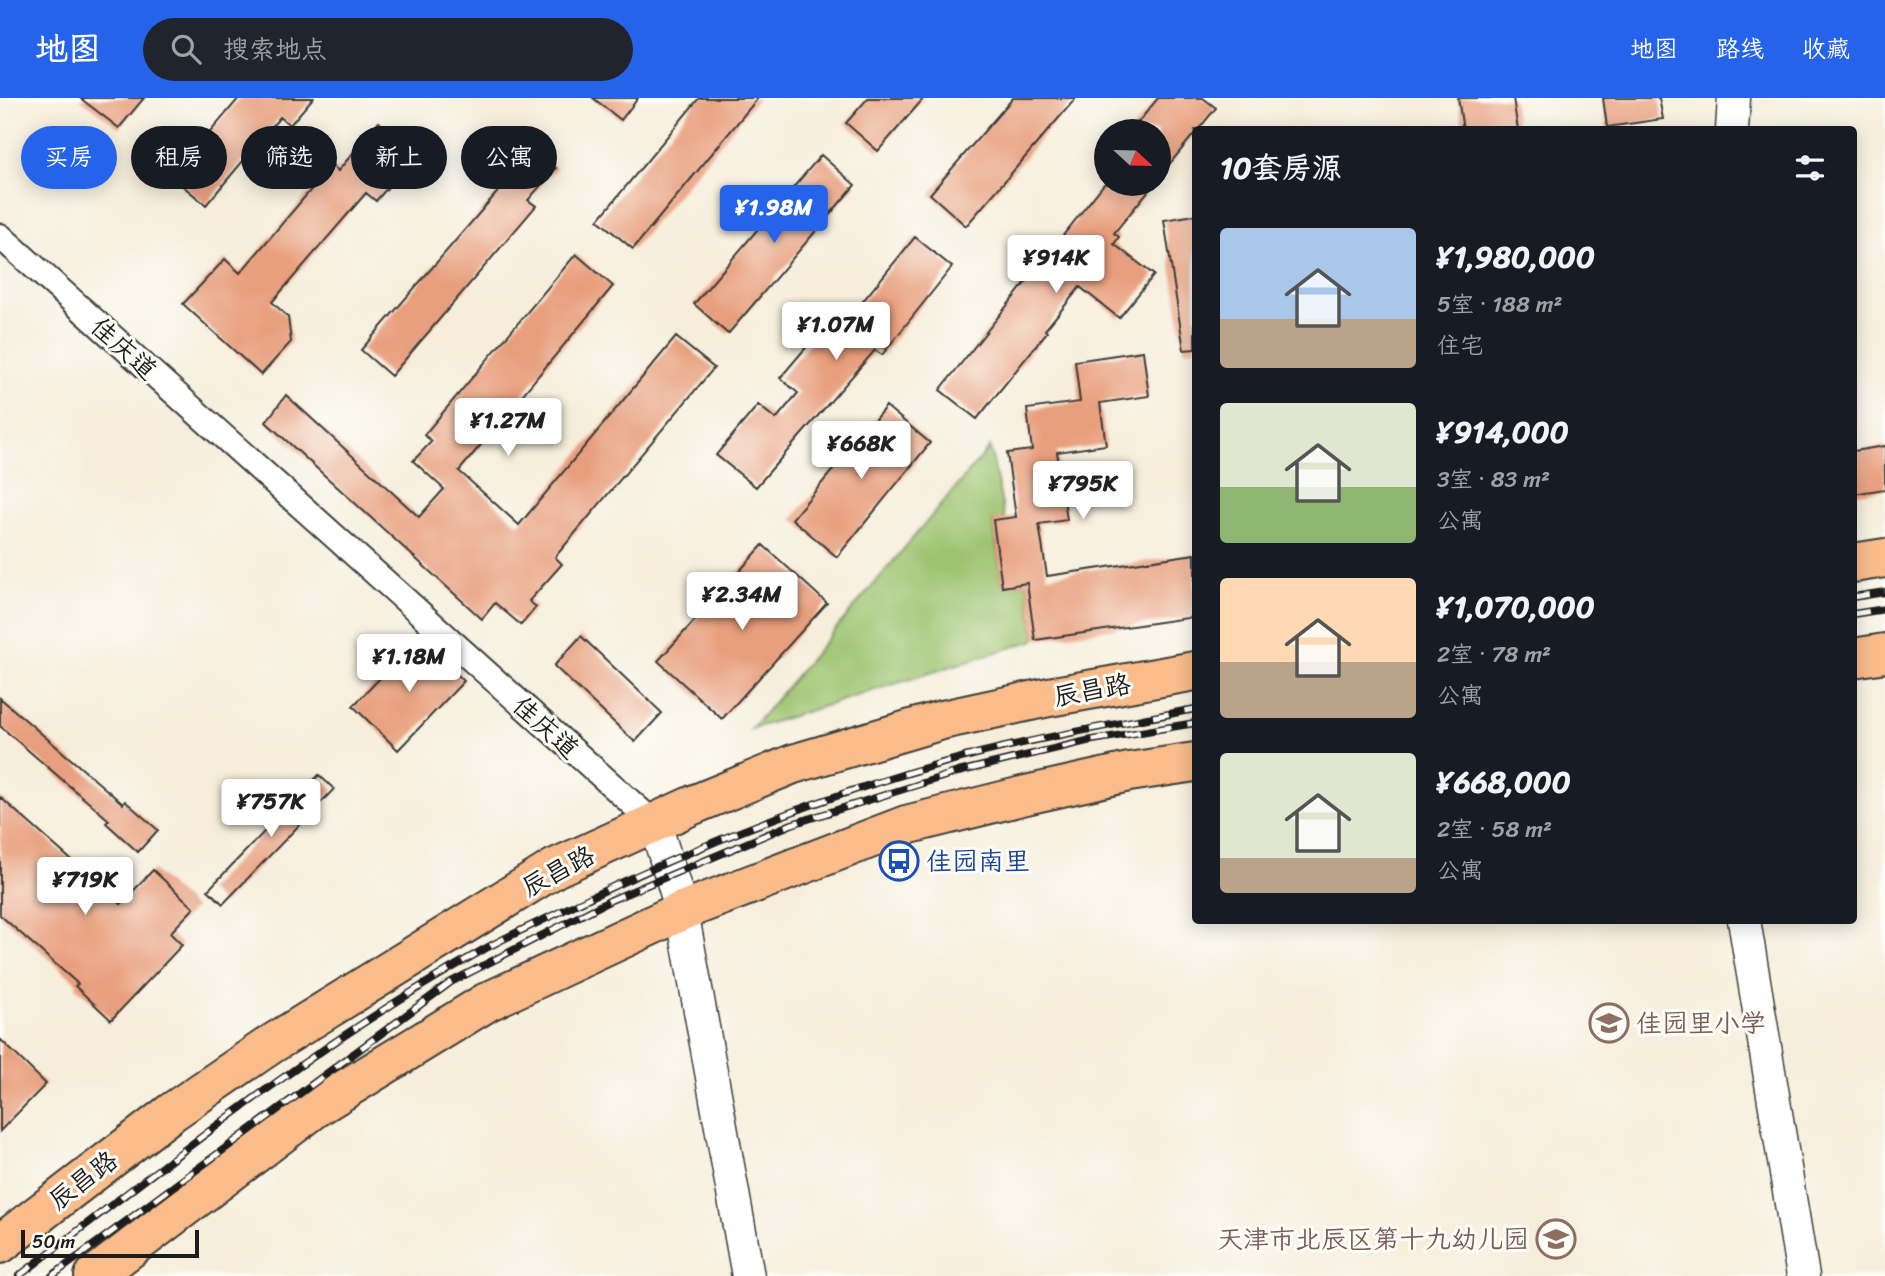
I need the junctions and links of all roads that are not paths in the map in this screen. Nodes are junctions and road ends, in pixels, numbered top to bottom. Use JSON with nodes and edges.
{"nodes":[{"id":1,"x":1734,"y":98,"type":"edge"},
{"id":2,"x":1732,"y":126,"type":"edge"},
{"id":3,"x":0,"y":236,"type":"edge"},
{"id":4,"x":1885,"y":558,"type":"edge"},
{"id":5,"x":1857,"y":562,"type":"edge"},
{"id":6,"x":1885,"y":653,"type":"edge"},
{"id":7,"x":1857,"y":657,"type":"edge"},
{"id":8,"x":1192,"y":672,"type":"edge"},
{"id":9,"x":1192,"y":762,"type":"edge"},
{"id":10,"x":654,"y":824,"type":"junction"},
{"id":11,"x":682,"y":911,"type":"junction"},
{"id":12,"x":1745,"y":924,"type":"edge"},
{"id":13,"x":0,"y":1244,"type":"edge"},
{"id":14,"x":94,"y":1276,"type":"edge"},
{"id":15,"x":748,"y":1276,"type":"edge"},
{"id":16,"x":1803,"y":1276,"type":"edge"}],
"edges":[{"from":1,"to":2,"type":"street"},
{"from":3,"to":10,"type":"street","name":"佳庆道"},
{"from":4,"to":5,"type":"main road"},
{"from":6,"to":7,"type":"main road"},
{"from":8,"to":10,"type":"main road","name":"辰昌路"},
{"from":9,"to":11,"type":"main road"},
{"from":10,"to":11,"type":"street"},
{"from":10,"to":13,"type":"main road","name":"辰昌路"},
{"from":11,"to":14,"type":"main road"},
{"from":11,"to":15,"type":"street"},
{"from":12,"to":16,"type":"street"}]}
